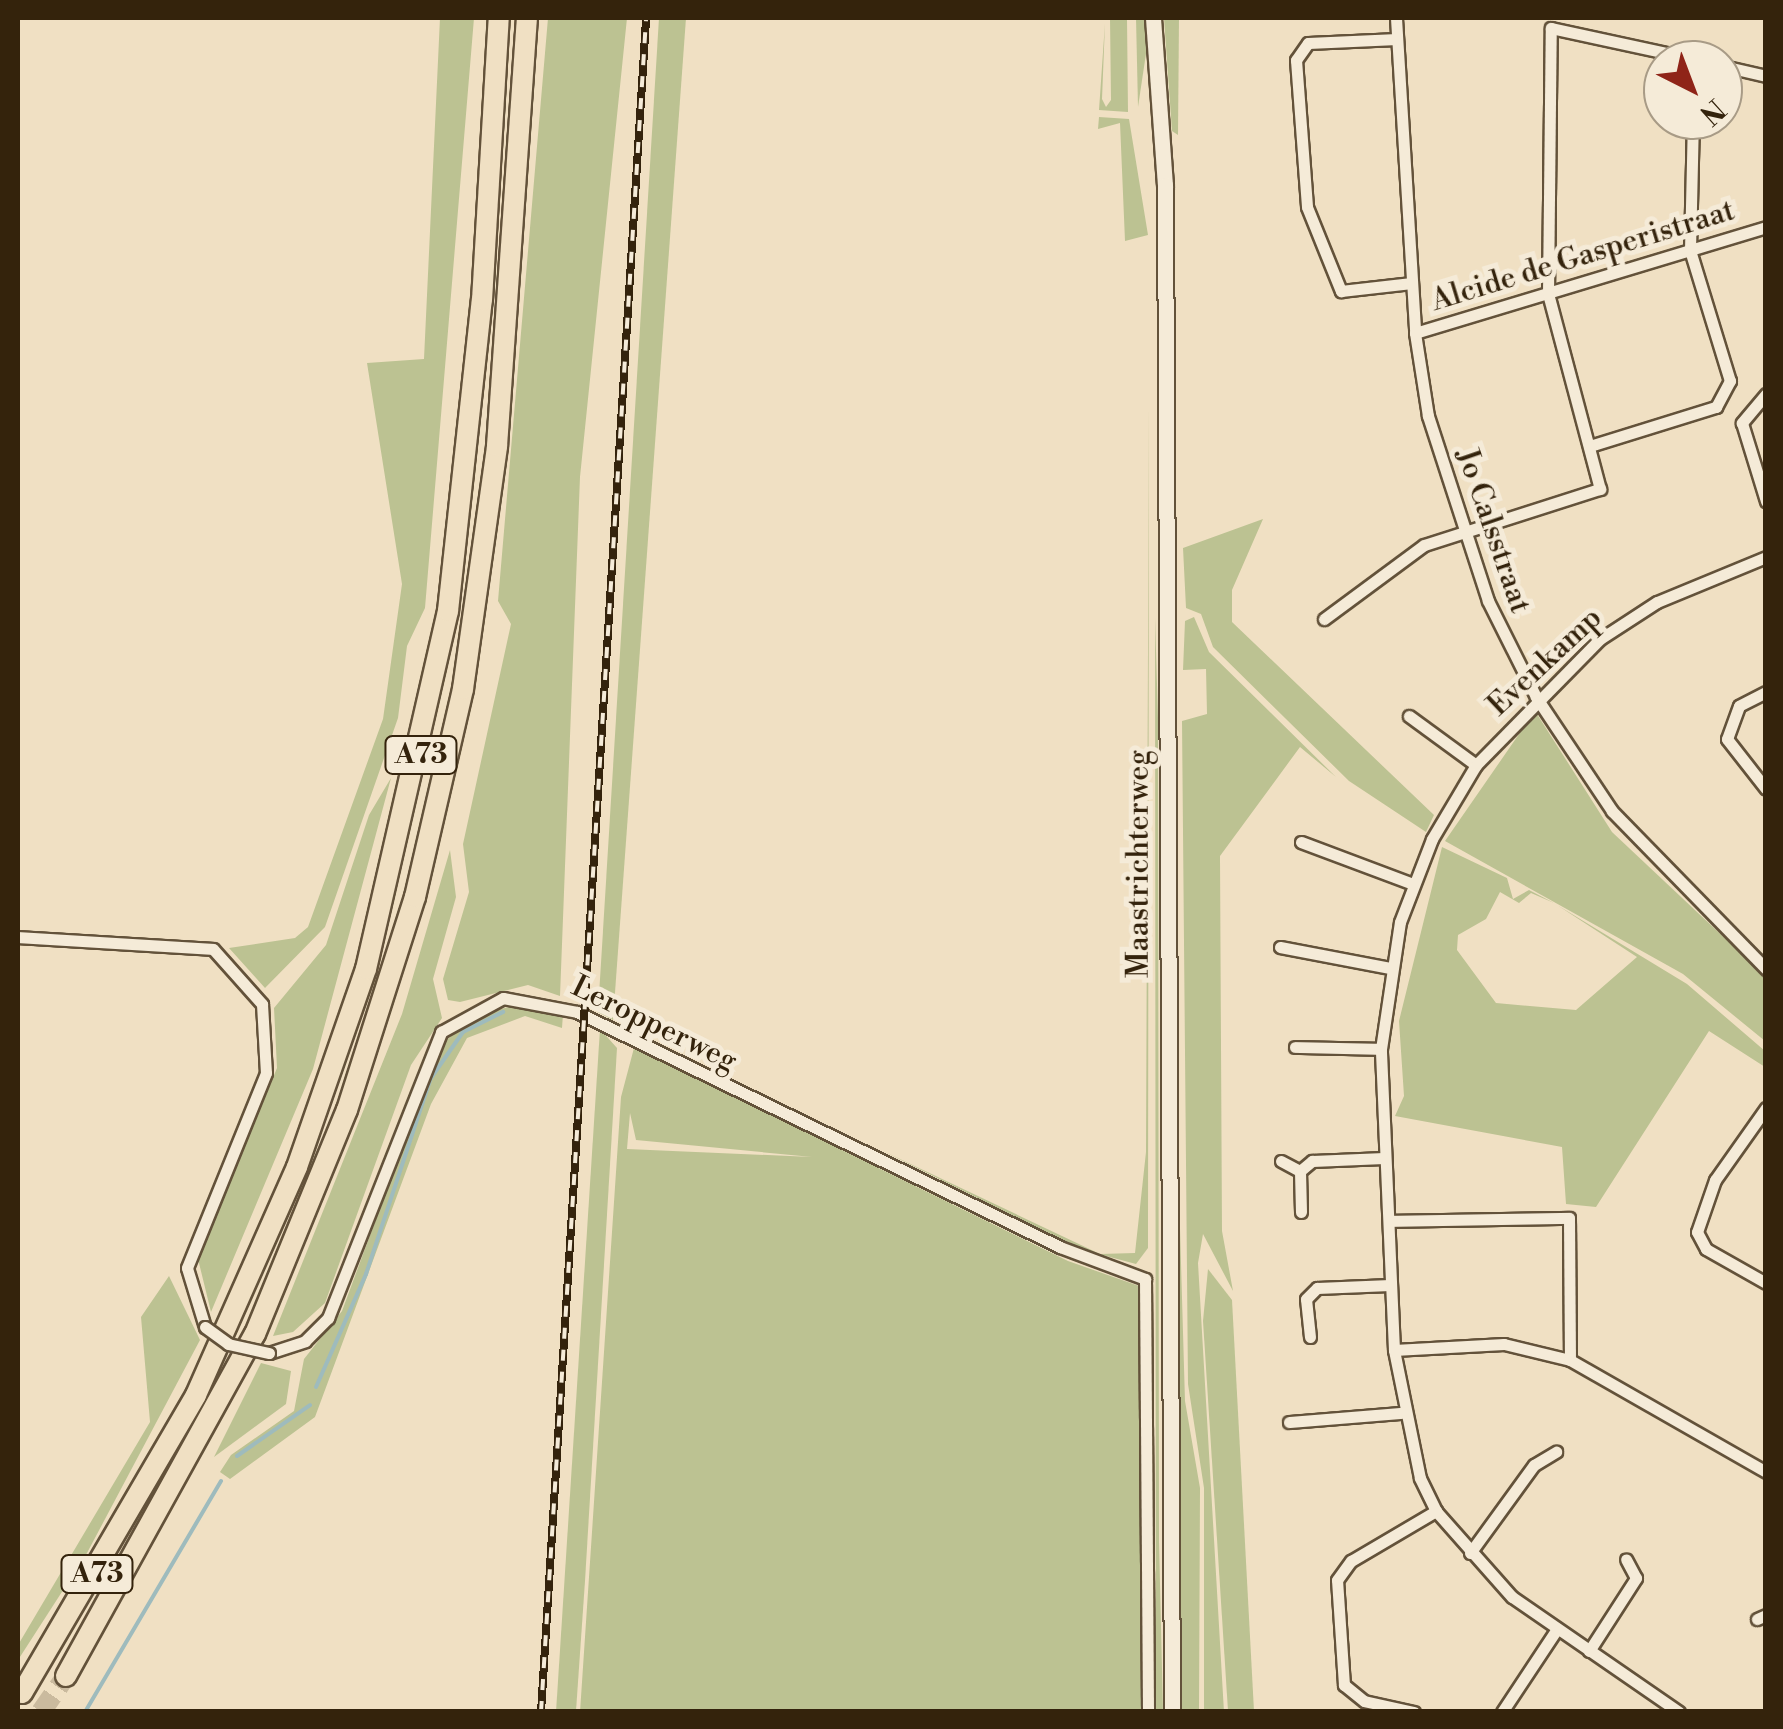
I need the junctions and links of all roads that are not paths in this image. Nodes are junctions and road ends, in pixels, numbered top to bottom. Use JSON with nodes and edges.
{"nodes":[{"id":1,"x":499,"y":18,"type":"edge"},
{"id":2,"x":527,"y":18,"type":"edge"},
{"id":3,"x":1154,"y":18,"type":"edge"},
{"id":4,"x":1396,"y":18,"type":"edge"},
{"id":5,"x":1396,"y":39,"type":"junction"},
{"id":6,"x":1643,"y":48,"type":"edge"},
{"id":7,"x":1693,"y":140,"type":"edge"},
{"id":8,"x":1766,"y":227,"type":"edge"},
{"id":9,"x":1690,"y":250,"type":"junction"},
{"id":10,"x":1412,"y":283,"type":"junction"},
{"id":11,"x":1548,"y":293,"type":"junction"},
{"id":12,"x":1415,"y":332,"type":"junction"},
{"id":13,"x":1766,"y":394,"type":"edge"},
{"id":14,"x":1593,"y":445,"type":"junction"},
{"id":15,"x":1766,"y":501,"type":"edge"},
{"id":16,"x":1462,"y":532,"type":"junction"},
{"id":17,"x":1766,"y":558,"type":"edge"},
{"id":18,"x":1324,"y":619,"type":"dead end"},
{"id":19,"x":1766,"y":692,"type":"edge"},
{"id":20,"x":1536,"y":697,"type":"junction"},
{"id":21,"x":1408,"y":716,"type":"dead end"},
{"id":22,"x":1476,"y":765,"type":"junction"},
{"id":23,"x":1766,"y":789,"type":"edge"},
{"id":24,"x":1300,"y":842,"type":"dead end"},
{"id":25,"x":1412,"y":884,"type":"junction"},
{"id":26,"x":18,"y":937,"type":"edge"},
{"id":27,"x":1280,"y":947,"type":"dead end"},
{"id":28,"x":1390,"y":968,"type":"junction"},
{"id":29,"x":1766,"y":969,"type":"edge"},
{"id":30,"x":1295,"y":1047,"type":"dead end"},
{"id":31,"x":1381,"y":1048,"type":"junction"},
{"id":32,"x":1766,"y":1108,"type":"edge"},
{"id":33,"x":1384,"y":1158,"type":"junction"},
{"id":34,"x":1282,"y":1162,"type":"dead end"},
{"id":35,"x":1300,"y":1171,"type":"junction"},
{"id":36,"x":1300,"y":1212,"type":"dead end"},
{"id":37,"x":1389,"y":1221,"type":"junction"},
{"id":38,"x":1766,"y":1284,"type":"edge"},
{"id":39,"x":1390,"y":1285,"type":"junction"},
{"id":40,"x":1310,"y":1336,"type":"dead end"},
{"id":41,"x":1394,"y":1350,"type":"junction"},
{"id":42,"x":1570,"y":1360,"type":"junction"},
{"id":43,"x":1402,"y":1413,"type":"junction"},
{"id":44,"x":1290,"y":1422,"type":"dead end"},
{"id":45,"x":1556,"y":1452,"type":"dead end"},
{"id":46,"x":1766,"y":1472,"type":"edge"},
{"id":47,"x":1436,"y":1511,"type":"junction"},
{"id":48,"x":1470,"y":1552,"type":"junction"},
{"id":49,"x":1626,"y":1559,"type":"dead end"},
{"id":50,"x":1558,"y":1629,"type":"junction"},
{"id":51,"x":1589,"y":1651,"type":"junction"},
{"id":52,"x":66,"y":1676,"type":"tunnel mouth"},
{"id":53,"x":22,"y":1693,"type":"dead end"},
{"id":54,"x":1148,"y":1712,"type":"edge"},
{"id":55,"x":1172,"y":1712,"type":"edge"},
{"id":56,"x":1414,"y":1712,"type":"edge"},
{"id":57,"x":1502,"y":1712,"type":"edge"},
{"id":58,"x":1679,"y":1712,"type":"edge"}],
"edges":[{"from":1,"to":53,"type":"highway","number":"A73"},
{"from":2,"to":52,"type":"highway","number":"A73"},
{"from":3,"to":55,"type":"main road","name":"Maastrichterweg"},
{"from":4,"to":5,"type":"street","name":"Jo Calsstraat"},
{"from":5,"to":10,"type":"street","name":"Jo Calsstraat"},
{"from":5,"to":10,"type":"street"},
{"from":6,"to":11,"type":"street"},
{"from":7,"to":9,"type":"street"},
{"from":8,"to":9,"type":"street","name":"Alcide de Gasperistraat"},
{"from":9,"to":11,"type":"street","name":"Alcide de Gasperistraat"},
{"from":9,"to":14,"type":"street"},
{"from":10,"to":12,"type":"street","name":"Jo Calsstraat"},
{"from":11,"to":12,"type":"street","name":"Alcide de Gasperistraat"},
{"from":11,"to":14,"type":"street"},
{"from":12,"to":16,"type":"street","name":"Jo Calsstraat"},
{"from":13,"to":15,"type":"street"},
{"from":14,"to":16,"type":"street"},
{"from":16,"to":18,"type":"street"},
{"from":16,"to":20,"type":"street","name":"Jo Calsstraat"},
{"from":17,"to":20,"type":"street","name":"Evenkamp"},
{"from":19,"to":23,"type":"street"},
{"from":20,"to":22,"type":"street","name":"Evenkamp"},
{"from":20,"to":29,"type":"street","name":"Jo Calsstraat"},
{"from":21,"to":22,"type":"street"},
{"from":22,"to":25,"type":"street","name":"Evenkamp"},
{"from":24,"to":25,"type":"street"},
{"from":25,"to":28,"type":"street","name":"Evenkamp"},
{"from":26,"to":54,"type":"street","name":"Leropperweg","bridge":true},
{"from":27,"to":28,"type":"street"},
{"from":28,"to":31,"type":"street","name":"Evenkamp"},
{"from":30,"to":31,"type":"street"},
{"from":31,"to":33,"type":"street","name":"Evenkamp"},
{"from":32,"to":38,"type":"street"},
{"from":33,"to":35,"type":"street"},
{"from":33,"to":37,"type":"street","name":"Evenkamp"},
{"from":34,"to":35,"type":"street"},
{"from":35,"to":36,"type":"street"},
{"from":37,"to":39,"type":"street","name":"Evenkamp"},
{"from":37,"to":42,"type":"street"},
{"from":39,"to":40,"type":"street"},
{"from":39,"to":41,"type":"street","name":"Evenkamp"},
{"from":41,"to":42,"type":"street"},
{"from":41,"to":43,"type":"street","name":"Evenkamp"},
{"from":42,"to":46,"type":"street"},
{"from":43,"to":44,"type":"street"},
{"from":43,"to":47,"type":"street","name":"Evenkamp"},
{"from":45,"to":48,"type":"street"},
{"from":47,"to":48,"type":"street","name":"Evenkamp"},
{"from":47,"to":56,"type":"street"},
{"from":48,"to":50,"type":"street","name":"Evenkamp"},
{"from":49,"to":51,"type":"street"},
{"from":50,"to":51,"type":"street","name":"Evenkamp"},
{"from":50,"to":57,"type":"street"},
{"from":51,"to":58,"type":"street","name":"Evenkamp"}]}
